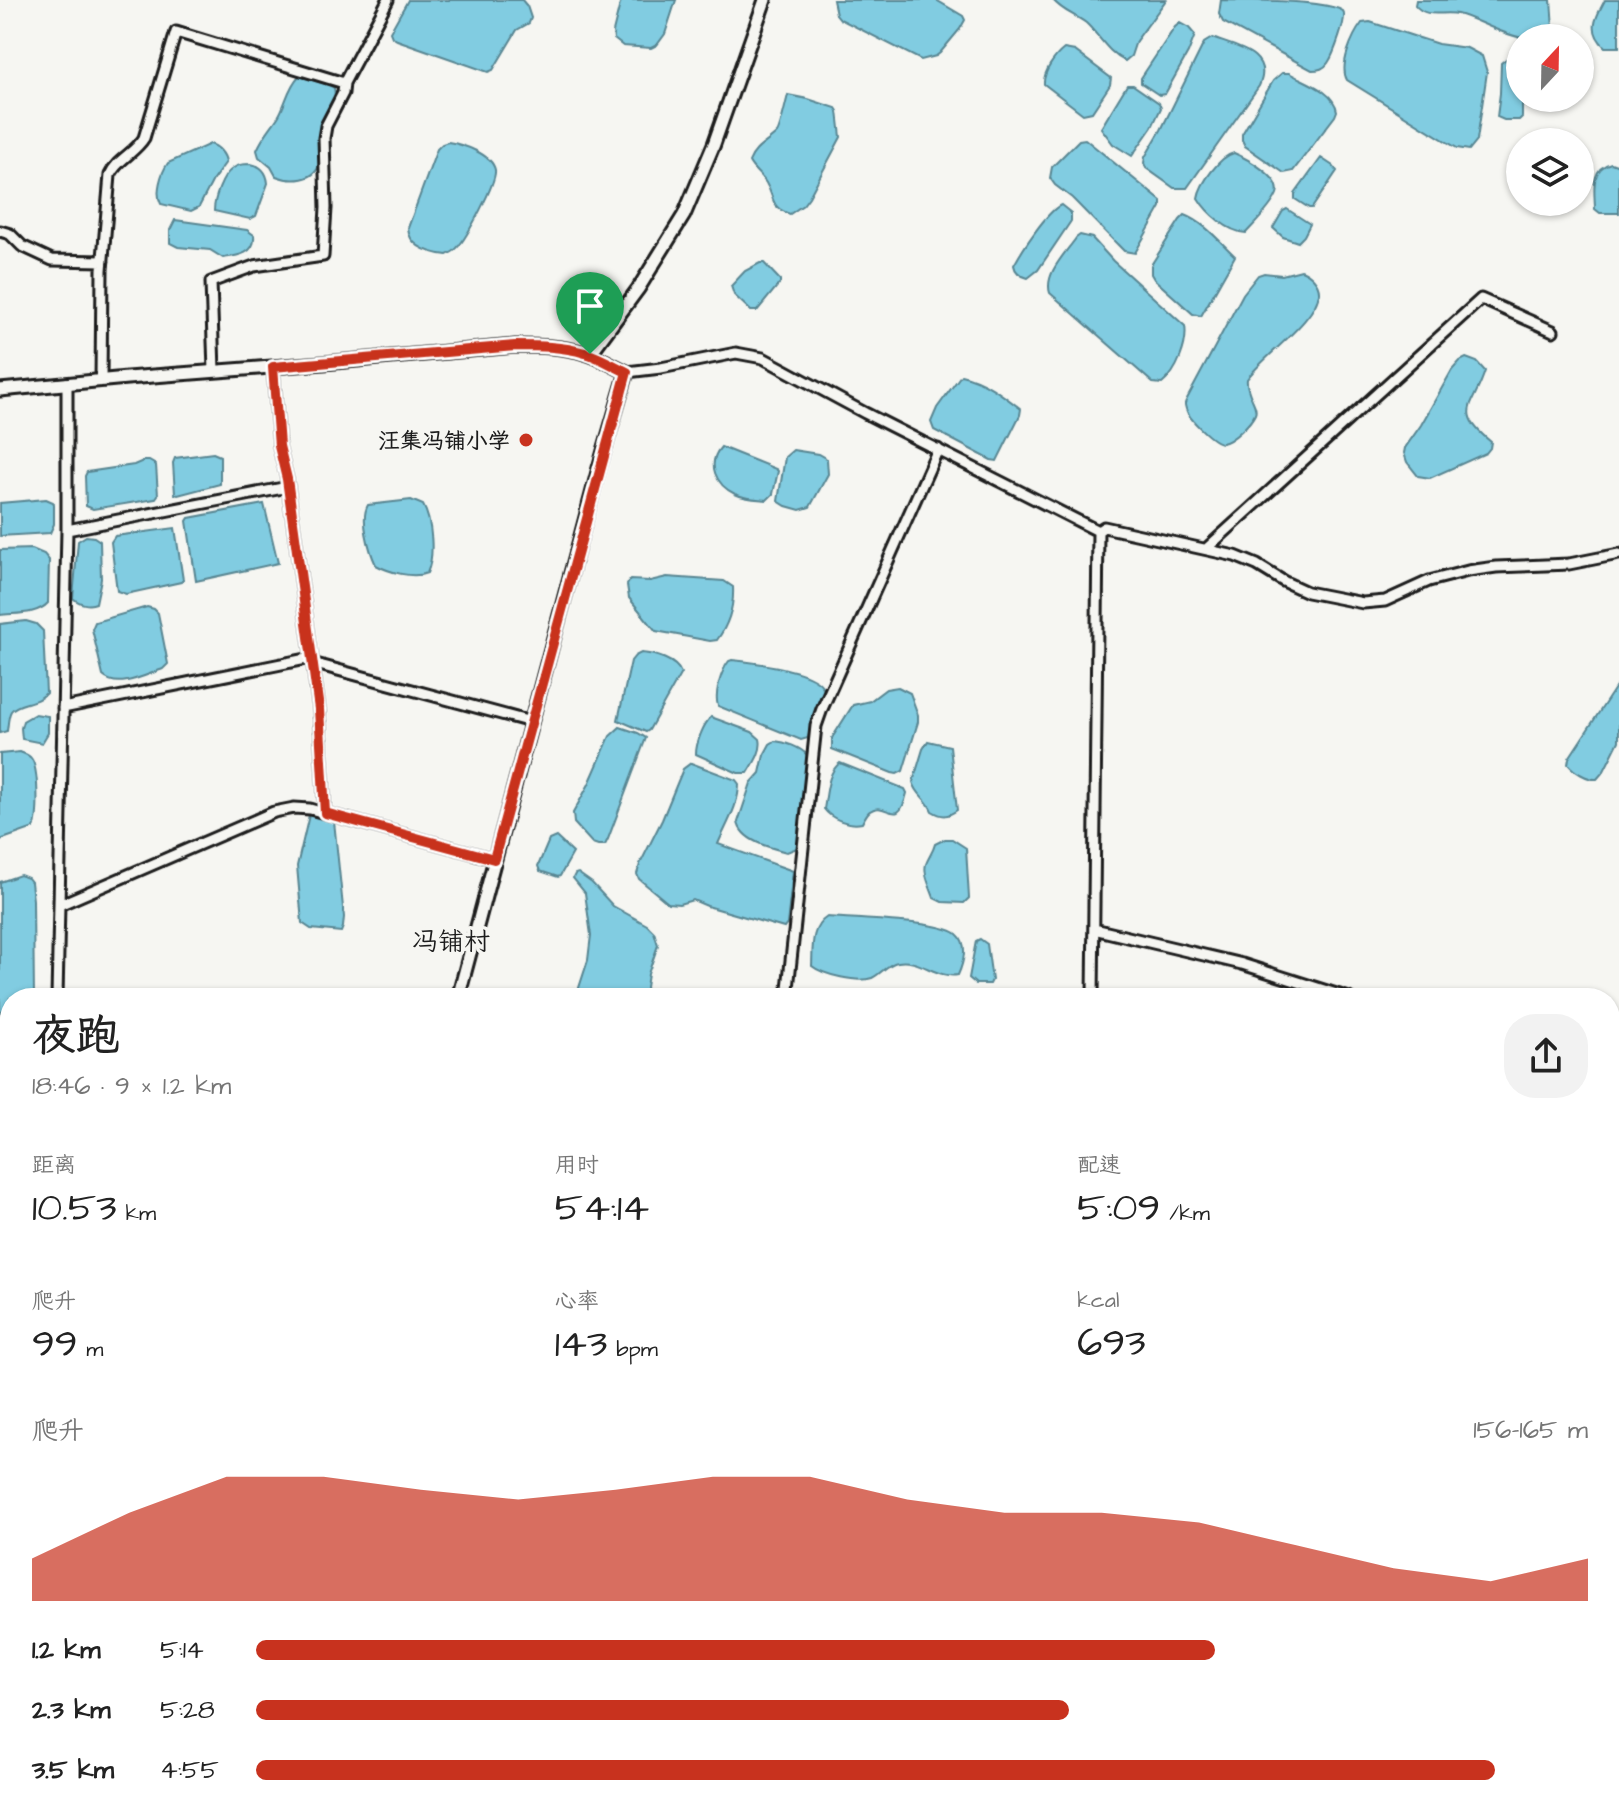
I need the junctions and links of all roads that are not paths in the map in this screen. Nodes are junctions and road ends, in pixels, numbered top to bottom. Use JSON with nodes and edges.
{"nodes":[{"id":1,"x":388,"y":0,"type":"edge"},
{"id":2,"x":765,"y":0,"type":"edge"},
{"id":3,"x":344,"y":83,"type":"junction"},
{"id":4,"x":0,"y":231,"type":"edge"},
{"id":5,"x":103,"y":261,"type":"junction"},
{"id":6,"x":1553,"y":331,"type":"dead end"},
{"id":7,"x":590,"y":354,"type":"junction"},
{"id":8,"x":273,"y":367,"type":"junction"},
{"id":9,"x":214,"y":371,"type":"junction"},
{"id":10,"x":627,"y":372,"type":"junction"},
{"id":11,"x":101,"y":380,"type":"junction"},
{"id":12,"x":67,"y":383,"type":"junction"},
{"id":13,"x":0,"y":390,"type":"edge"},
{"id":14,"x":938,"y":449,"type":"junction"},
{"id":15,"x":288,"y":487,"type":"junction"},
{"id":16,"x":67,"y":530,"type":"junction"},
{"id":17,"x":1098,"y":531,"type":"junction"},
{"id":18,"x":1206,"y":549,"type":"junction"},
{"id":19,"x":1617,"y":556,"type":"edge"},
{"id":20,"x":312,"y":660,"type":"junction"},
{"id":21,"x":63,"y":708,"type":"junction"},
{"id":22,"x":531,"y":722,"type":"junction"},
{"id":23,"x":325,"y":813,"type":"junction"},
{"id":24,"x":494,"y":859,"type":"junction"},
{"id":25,"x":59,"y":905,"type":"junction"},
{"id":26,"x":1094,"y":929,"type":"junction"},
{"id":27,"x":57,"y":988,"type":"edge"},
{"id":28,"x":461,"y":988,"type":"edge"},
{"id":29,"x":788,"y":988,"type":"edge"},
{"id":30,"x":1093,"y":988,"type":"edge"},
{"id":31,"x":1318,"y":988,"type":"edge"}],
"edges":[{"from":1,"to":3,"type":"street"},
{"from":2,"to":7,"type":"street"},
{"from":3,"to":5,"type":"street"},
{"from":3,"to":9,"type":"street"},
{"from":4,"to":5,"type":"street"},
{"from":5,"to":11,"type":"street"},
{"from":6,"to":18,"type":"street"},
{"from":7,"to":8,"type":"street"},
{"from":7,"to":10,"type":"street"},
{"from":8,"to":9,"type":"street"},
{"from":8,"to":15,"type":"street"},
{"from":9,"to":11,"type":"street"},
{"from":10,"to":14,"type":"street"},
{"from":10,"to":22,"type":"street"},
{"from":11,"to":12,"type":"street"},
{"from":12,"to":13,"type":"street"},
{"from":12,"to":16,"type":"street"},
{"from":14,"to":17,"type":"street"},
{"from":14,"to":29,"type":"street"},
{"from":15,"to":16,"type":"street"},
{"from":15,"to":20,"type":"street"},
{"from":16,"to":21,"type":"street"},
{"from":17,"to":18,"type":"street"},
{"from":17,"to":26,"type":"street"},
{"from":18,"to":19,"type":"street"},
{"from":20,"to":21,"type":"street"},
{"from":20,"to":22,"type":"street"},
{"from":20,"to":23,"type":"street"},
{"from":21,"to":25,"type":"street"},
{"from":22,"to":24,"type":"street"},
{"from":23,"to":24,"type":"street"},
{"from":23,"to":25,"type":"street"},
{"from":24,"to":28,"type":"street"},
{"from":25,"to":27,"type":"street"},
{"from":26,"to":30,"type":"street"},
{"from":26,"to":31,"type":"street"}]}
